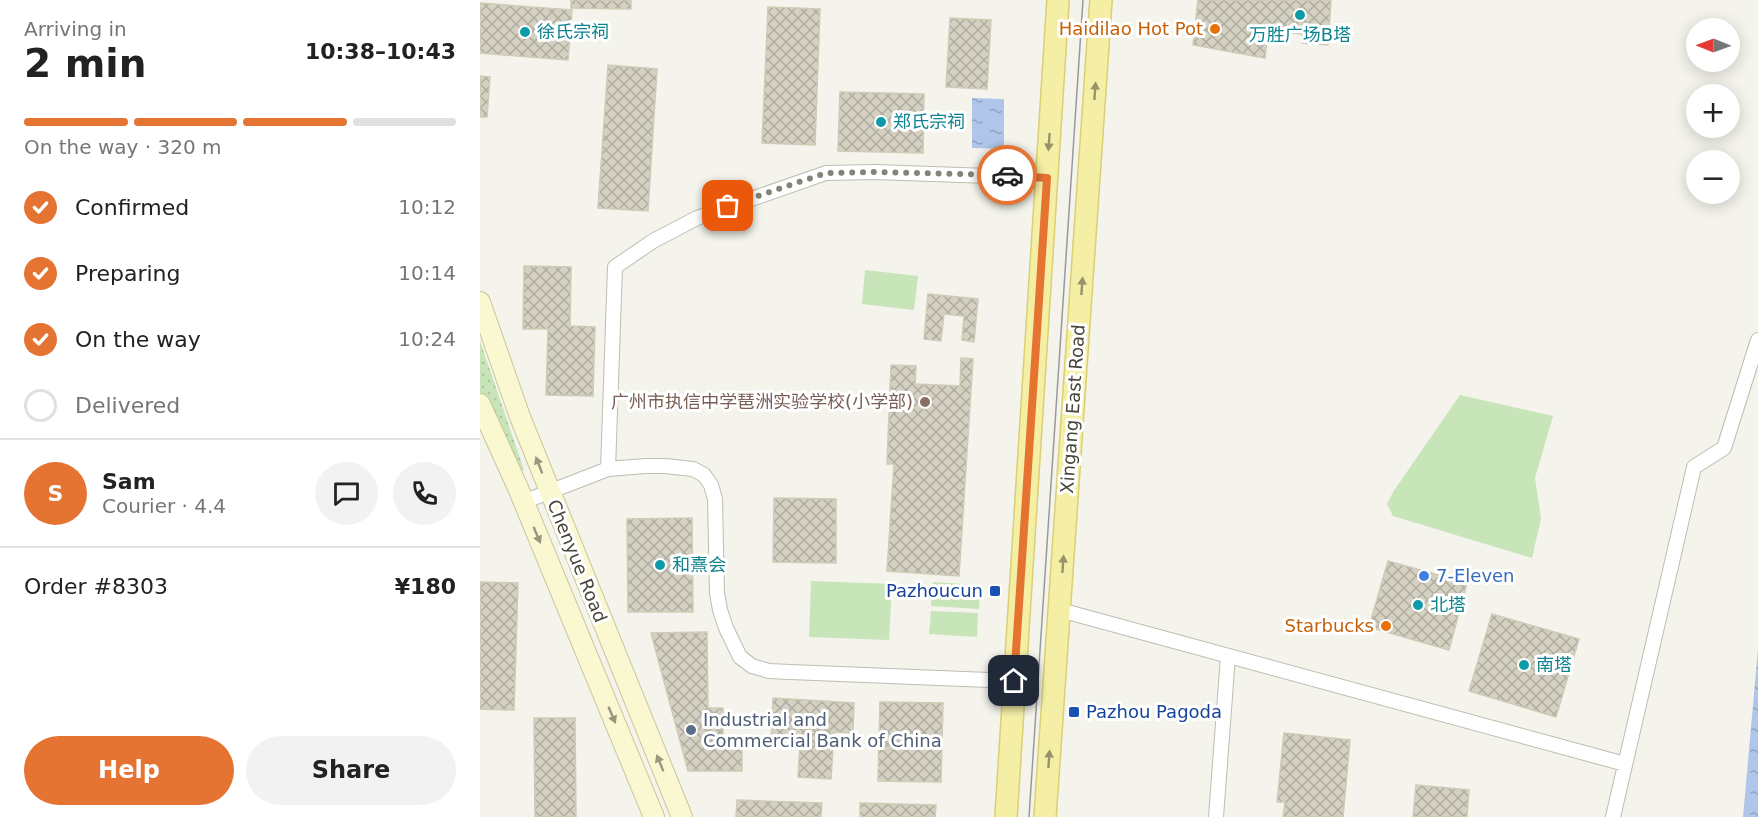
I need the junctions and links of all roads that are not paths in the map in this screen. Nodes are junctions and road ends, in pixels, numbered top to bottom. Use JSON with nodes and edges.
{"nodes":[{"id":1,"x":1058,"y":0,"type":"edge"},
{"id":2,"x":1101,"y":0,"type":"edge"},
{"id":3,"x":1047,"y":178,"type":"junction"},
{"id":4,"x":480,"y":302,"type":"edge"},
{"id":5,"x":1758,"y":340,"type":"edge"},
{"id":6,"x":480,"y":404,"type":"edge"},
{"id":7,"x":608,"y":469,"type":"junction"},
{"id":8,"x":549,"y":491,"type":"junction"},
{"id":9,"x":523,"y":502,"type":"junction"},
{"id":10,"x":1060,"y":610,"type":"junction"},
{"id":11,"x":1228,"y":656,"type":"junction"},
{"id":12,"x":1014,"y":681,"type":"junction"},
{"id":13,"x":1624,"y":764,"type":"junction"},
{"id":14,"x":654,"y":817,"type":"edge"},
{"id":15,"x":682,"y":817,"type":"edge"},
{"id":16,"x":1006,"y":817,"type":"edge"},
{"id":17,"x":1045,"y":817,"type":"edge"},
{"id":18,"x":1216,"y":817,"type":"edge"},
{"id":19,"x":1613,"y":817,"type":"edge"}],
"edges":[{"from":1,"to":3,"type":"main road","one_way":true},
{"from":10,"to":2,"type":"main road","name":"Xingang East Road","one_way":true},
{"from":3,"to":7,"type":"street"},
{"from":3,"to":12,"type":"main road"},
{"from":8,"to":4,"type":"street","name":"Chenyue Road","one_way":true},
{"from":5,"to":13,"type":"street"},
{"from":6,"to":9,"type":"street","name":"Chenyue Road"},
{"from":7,"to":8,"type":"street"},
{"from":7,"to":12,"type":"street"},
{"from":8,"to":9,"type":"street"},
{"from":15,"to":8,"type":"street","name":"Chenyue Road","one_way":true},
{"from":9,"to":14,"type":"street","name":"Chenyue Road","one_way":true},
{"from":10,"to":11,"type":"street"},
{"from":17,"to":10,"type":"main road","name":"Xingang East Road","one_way":true},
{"from":11,"to":13,"type":"street"},
{"from":11,"to":18,"type":"street"},
{"from":12,"to":16,"type":"main road"},
{"from":13,"to":19,"type":"street"}]}
